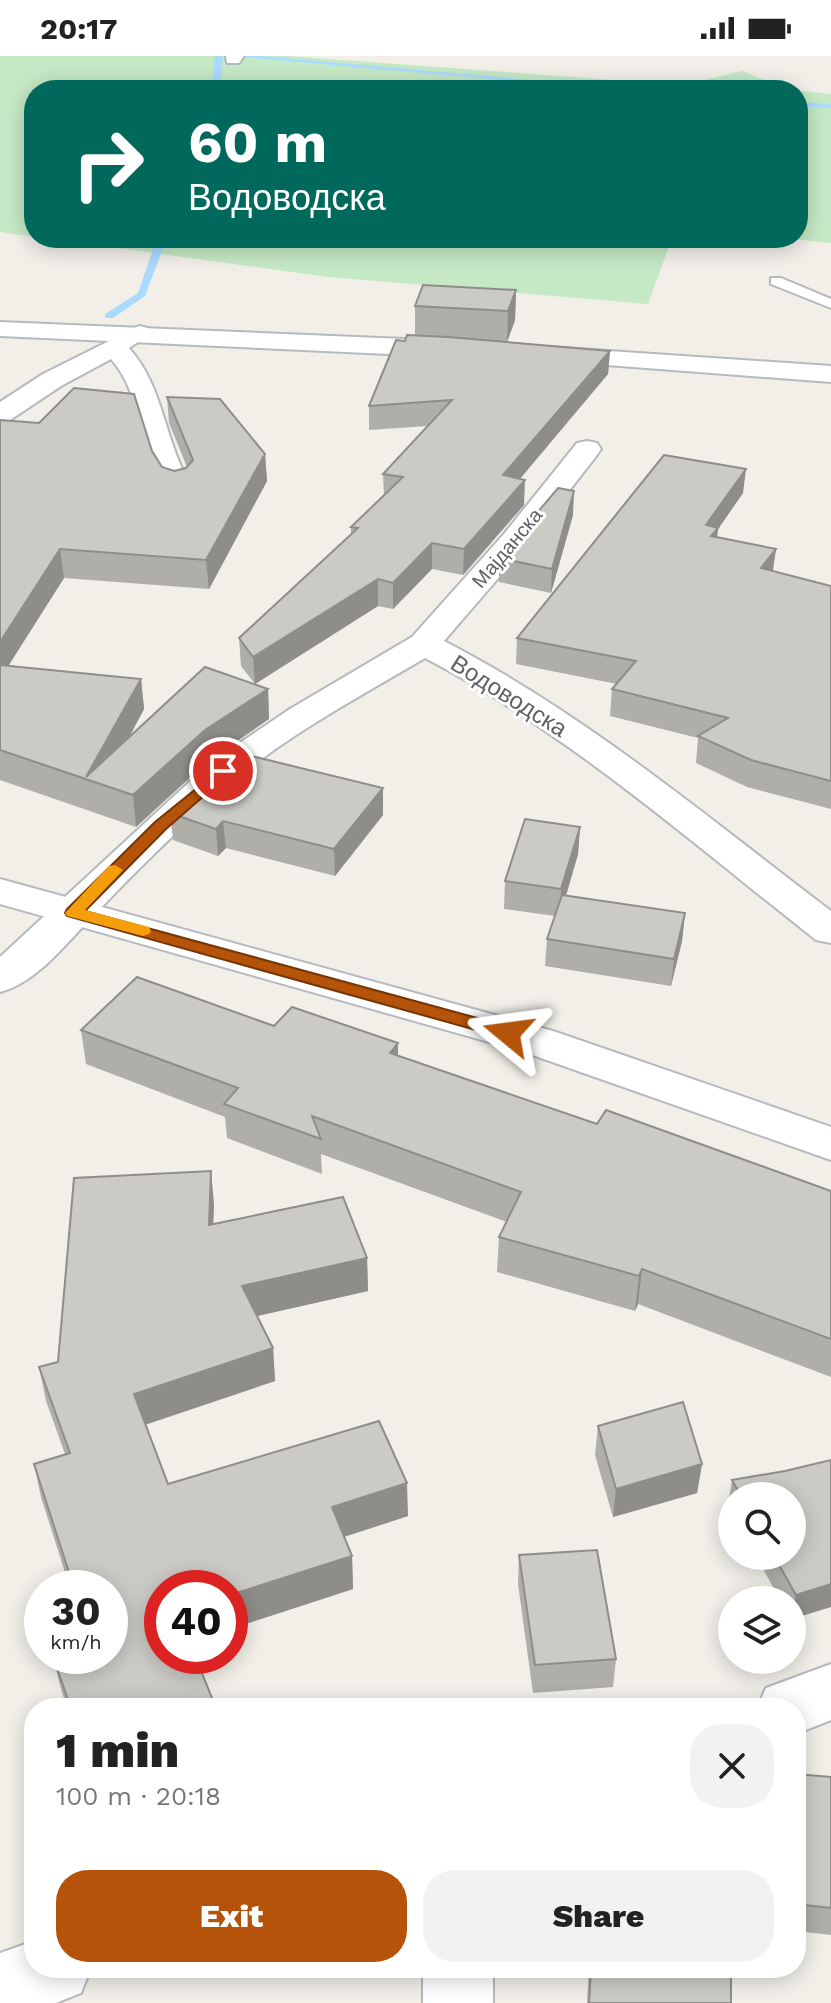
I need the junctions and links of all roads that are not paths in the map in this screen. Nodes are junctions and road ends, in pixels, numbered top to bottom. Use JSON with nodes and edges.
{"nodes":[{"id":1,"x":776,"y":281,"type":"dead end"},
{"id":2,"x":831,"y":304,"type":"edge"},
{"id":3,"x":0,"y":329,"type":"edge"},
{"id":4,"x":139,"y":333,"type":"junction"},
{"id":5,"x":114,"y":347,"type":"junction"},
{"id":6,"x":479,"y":350,"type":"edge"},
{"id":7,"x":524,"y":353,"type":"edge"},
{"id":8,"x":831,"y":374,"type":"edge"},
{"id":9,"x":0,"y":414,"type":"edge"},
{"id":10,"x":587,"y":449,"type":"dead end"},
{"id":11,"x":177,"y":487,"type":"edge"},
{"id":12,"x":424,"y":644,"type":"junction"},
{"id":13,"x":0,"y":891,"type":"edge"},
{"id":14,"x":73,"y":913,"type":"junction"},
{"id":15,"x":831,"y":931,"type":"edge"},
{"id":16,"x":0,"y":979,"type":"edge"},
{"id":17,"x":831,"y":1144,"type":"edge"},
{"id":18,"x":831,"y":1692,"type":"edge"},
{"id":19,"x":806,"y":1701,"type":"edge"},
{"id":20,"x":28,"y":1978,"type":"edge"},
{"id":21,"x":458,"y":1978,"type":"edge"},
{"id":22,"x":0,"y":1988,"type":"edge"},
{"id":23,"x":458,"y":2003,"type":"edge"}],
"edges":[{"from":1,"to":2,"type":"lane"},
{"from":3,"to":4,"type":"street"},
{"from":4,"to":5,"type":"street"},
{"from":4,"to":6,"type":"street"},
{"from":5,"to":9,"type":"street"},
{"from":5,"to":11,"type":"street"},
{"from":7,"to":8,"type":"street"},
{"from":10,"to":12,"type":"street","name":"Мајданска"},
{"from":12,"to":14,"type":"street","name":"Водоводска"},
{"from":12,"to":15,"type":"street","name":"Водоводска"},
{"from":13,"to":14,"type":"street"},
{"from":14,"to":16,"type":"street","name":"Водоводска"},
{"from":14,"to":17,"type":"street"},
{"from":18,"to":19,"type":"street"},
{"from":20,"to":22,"type":"street"},
{"from":21,"to":23,"type":"street"}]}
